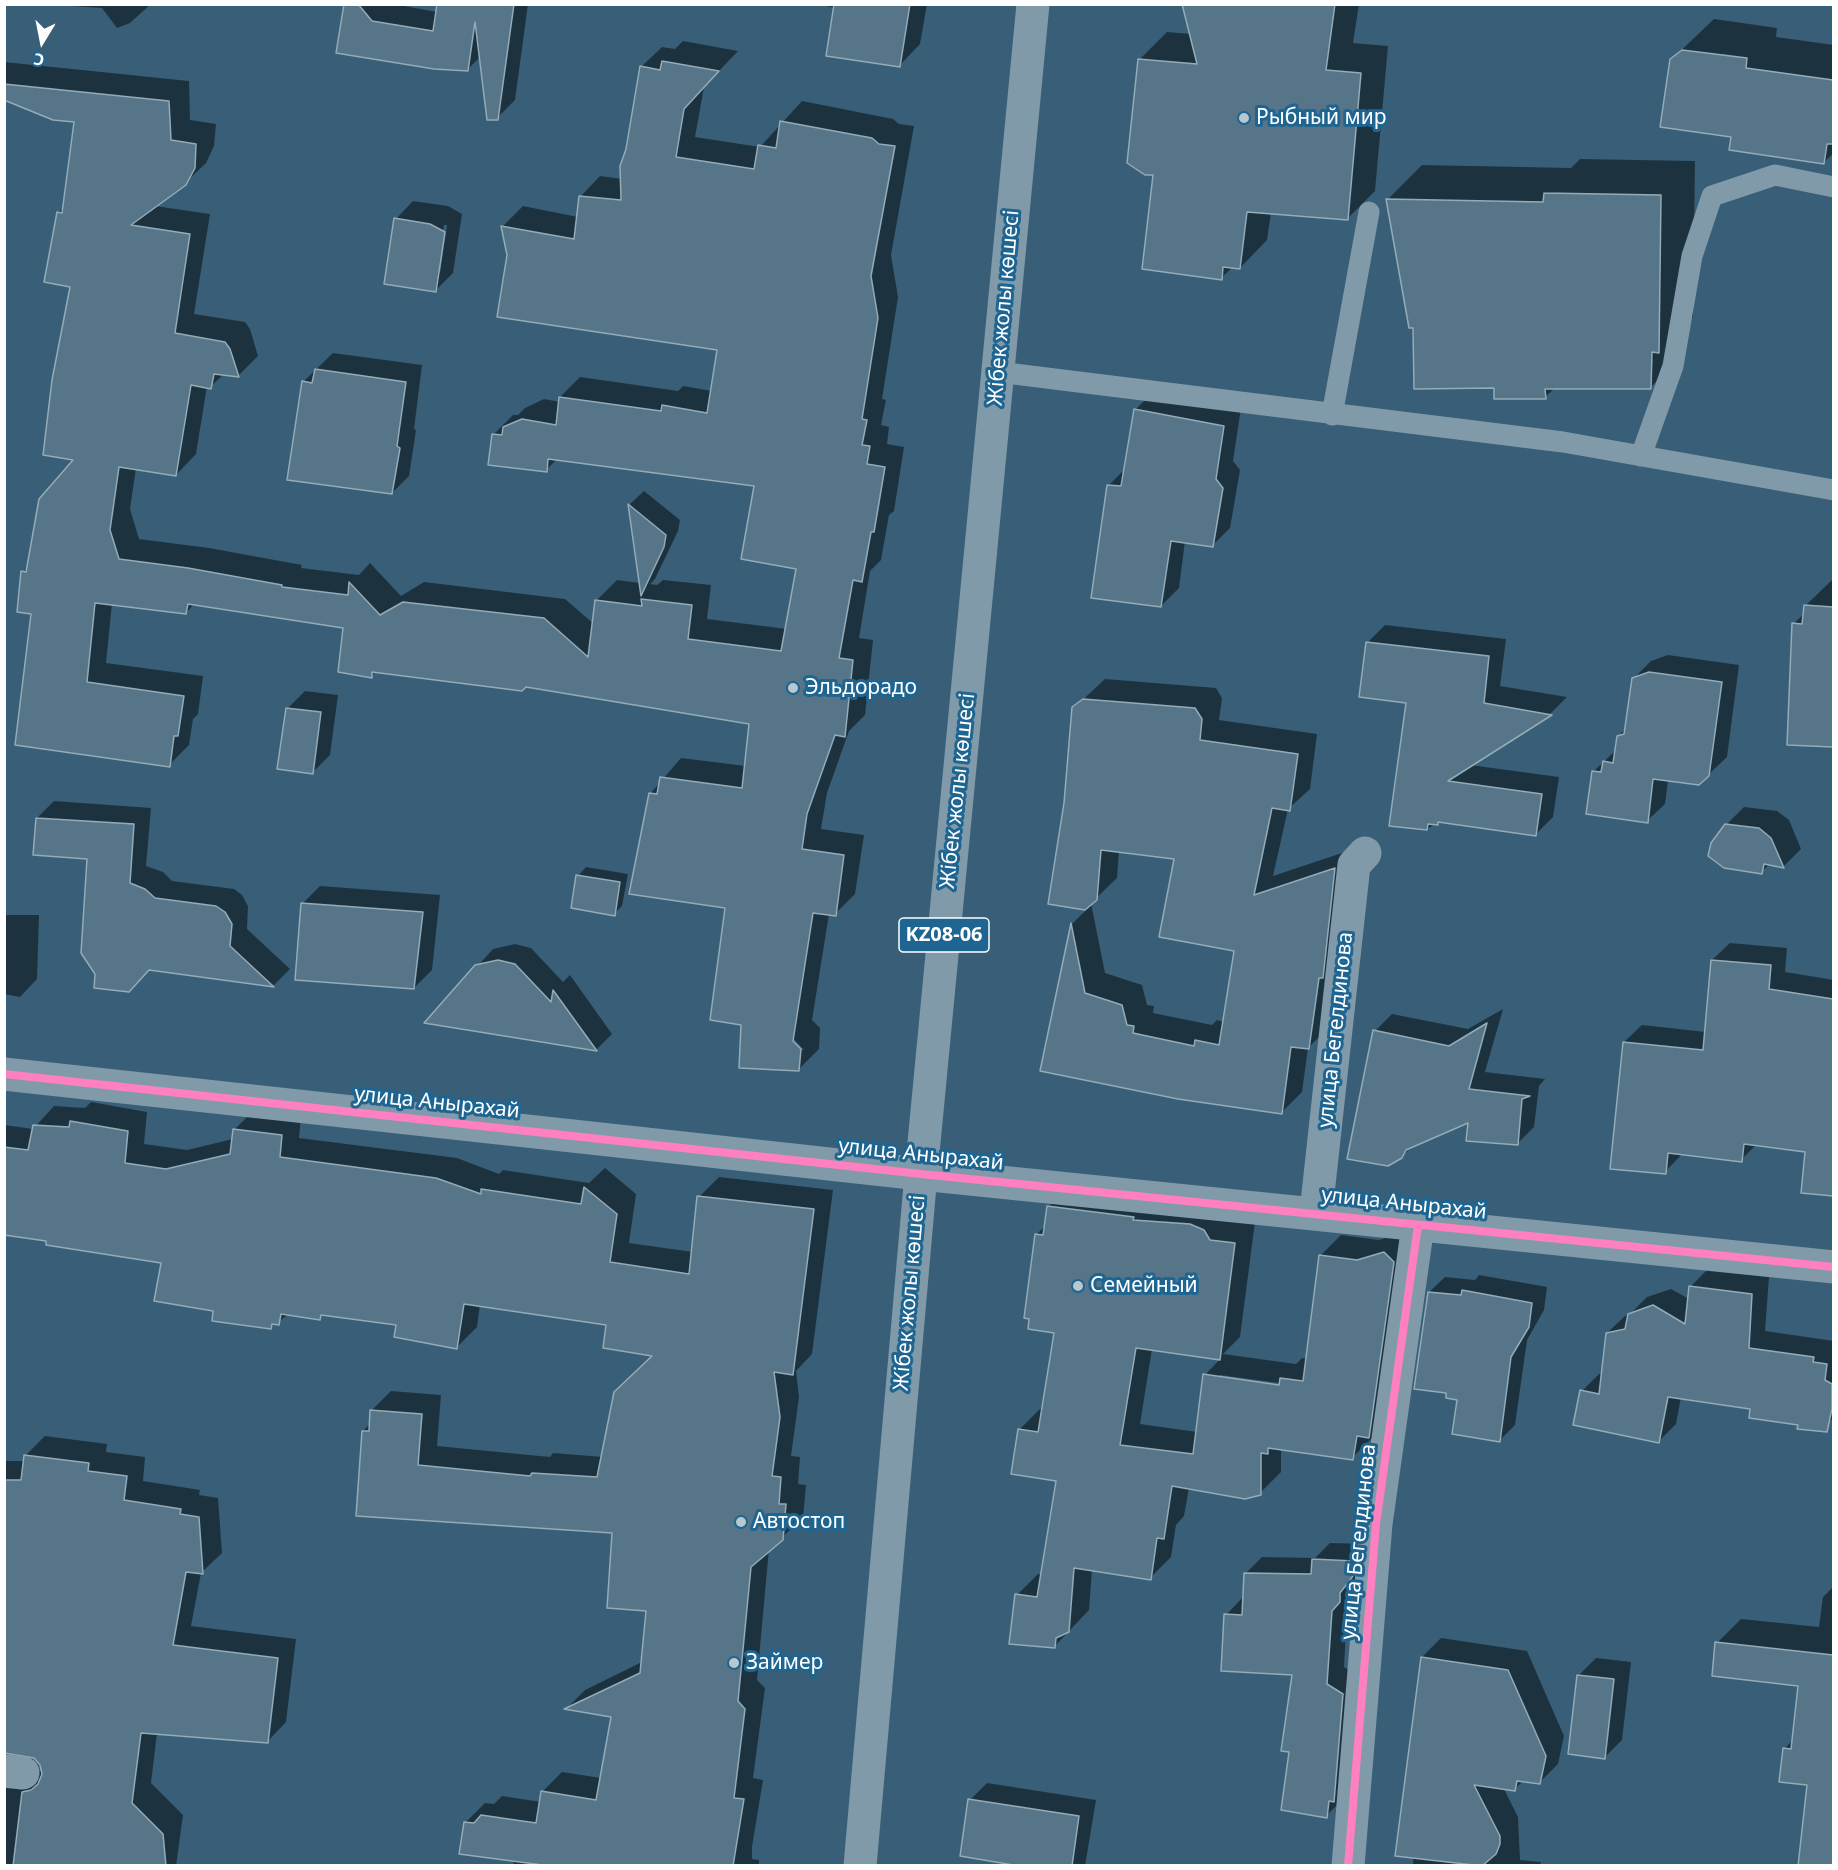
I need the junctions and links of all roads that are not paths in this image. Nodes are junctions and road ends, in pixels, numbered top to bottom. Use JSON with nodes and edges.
{"nodes":[{"id":1,"x":1034,"y":4,"type":"edge"},
{"id":2,"x":1833,"y":187,"type":"edge"},
{"id":3,"x":1369,"y":212,"type":"dead end"},
{"id":4,"x":998,"y":372,"type":"junction"},
{"id":5,"x":1332,"y":415,"type":"junction"},
{"id":6,"x":1641,"y":456,"type":"junction"},
{"id":7,"x":1833,"y":490,"type":"edge"},
{"id":8,"x":1365,"y":853,"type":"dead end"},
{"id":9,"x":4,"y":1074,"type":"edge"},
{"id":10,"x":921,"y":1173,"type":"junction"},
{"id":11,"x":1316,"y":1212,"type":"junction"},
{"id":12,"x":1418,"y":1225,"type":"junction"},
{"id":13,"x":1833,"y":1267,"type":"edge"},
{"id":14,"x":860,"y":1866,"type":"edge"},
{"id":15,"x":1348,"y":1866,"type":"edge"}],
"edges":[{"from":1,"to":4,"type":"highway","name":"Жібек жолы көшесі","number":"KZ08-06"},
{"from":2,"to":6,"type":"lane"},
{"from":3,"to":5,"type":"lane"},
{"from":4,"to":5,"type":"lane"},
{"from":4,"to":10,"type":"highway","name":"Жібек жолы көшесі","number":"KZ08-06"},
{"from":5,"to":6,"type":"lane"},
{"from":6,"to":7,"type":"lane"},
{"from":8,"to":11,"type":"street","name":"улица Бегелдинова"},
{"from":9,"to":10,"type":"street","name":"улица Анырахай"},
{"from":10,"to":11,"type":"street","name":"улица Анырахай"},
{"from":10,"to":14,"type":"highway","name":"Жібек жолы көшесі","number":"KZ08-06"},
{"from":11,"to":12,"type":"street","name":"улица Анырахай"},
{"from":12,"to":13,"type":"street","name":"улица Анырахай"},
{"from":12,"to":15,"type":"street","name":"улица Бегелдинова"}]}
